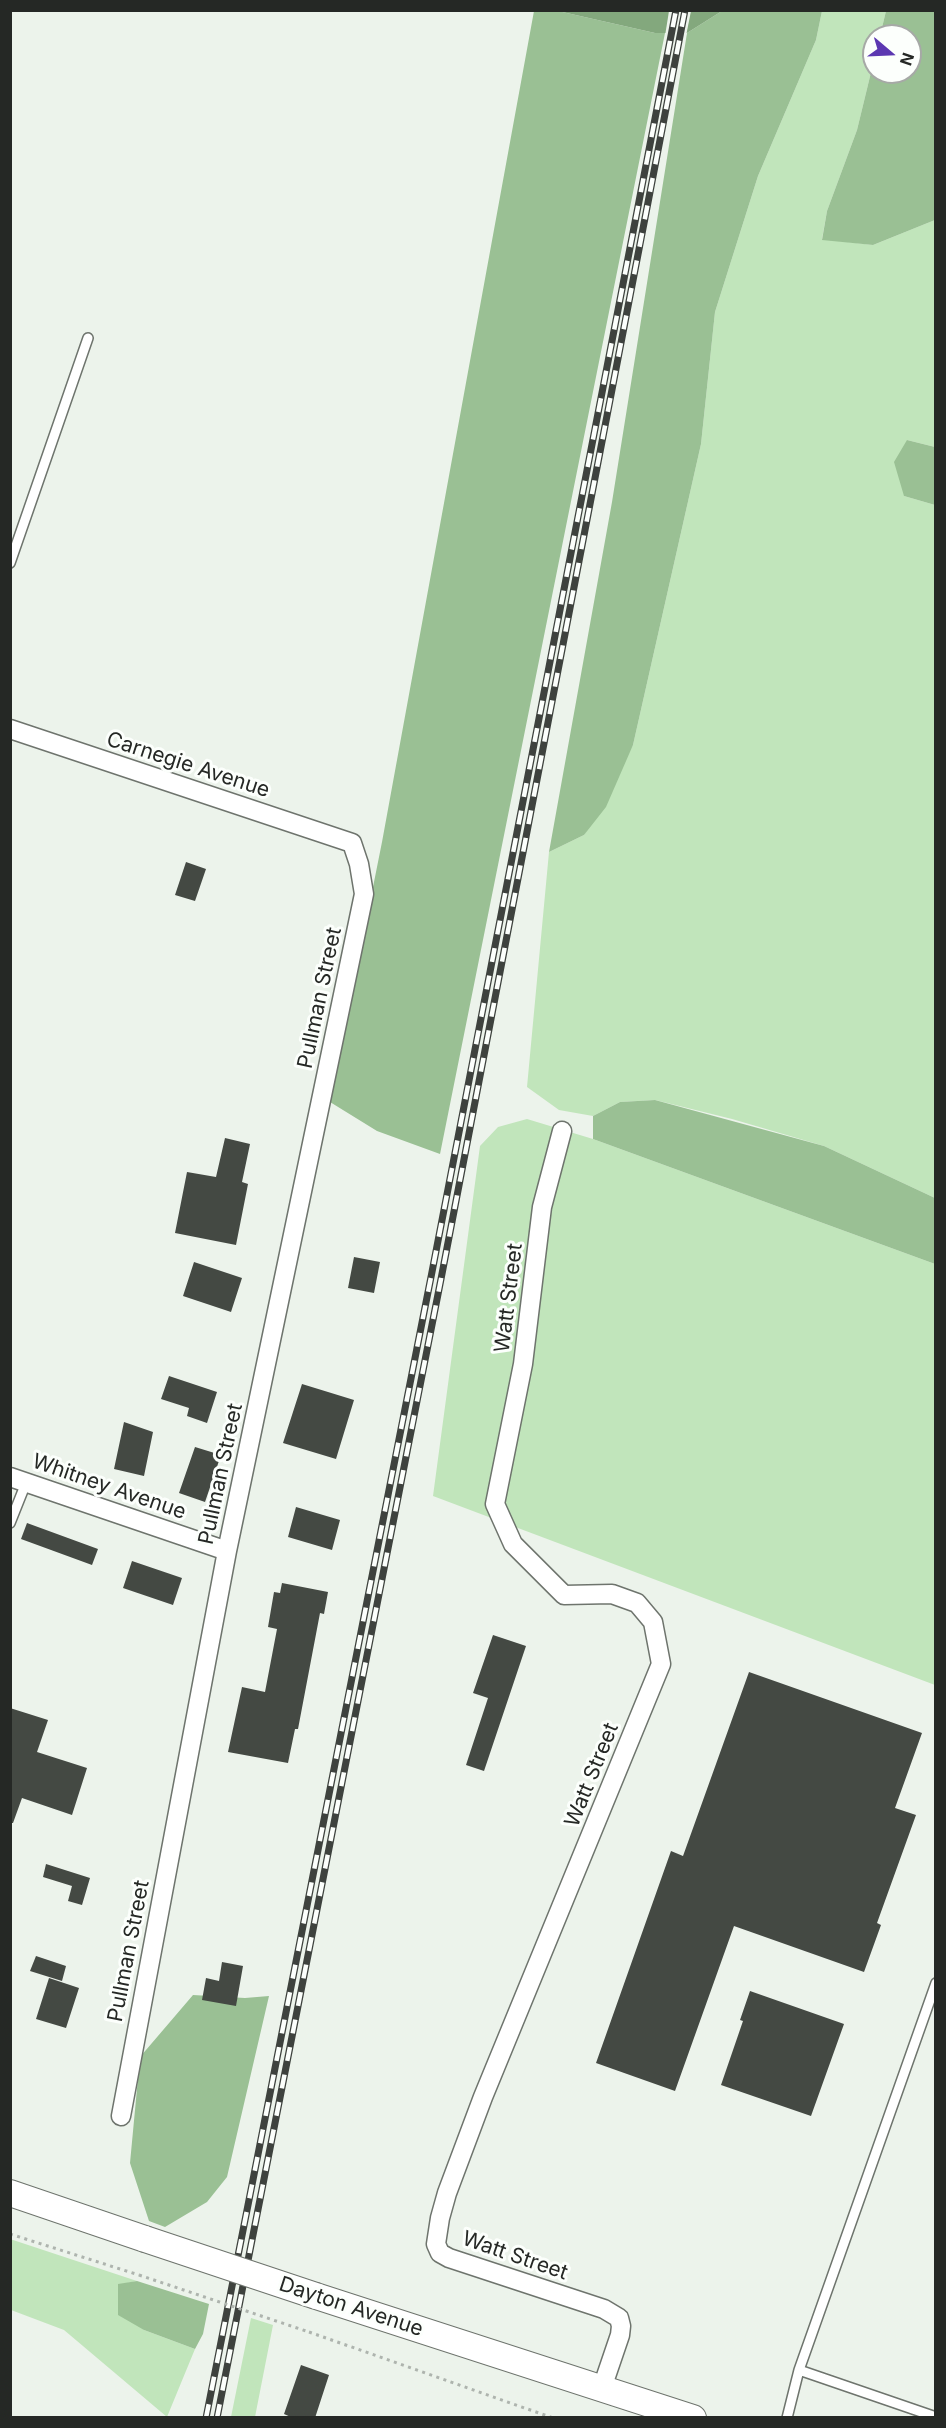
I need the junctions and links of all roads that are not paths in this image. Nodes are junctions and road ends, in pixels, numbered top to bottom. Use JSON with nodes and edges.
{"nodes":[{"id":1,"x":88,"y":338,"type":"dead end"},
{"id":2,"x":10,"y":563,"type":"edge"},
{"id":3,"x":10,"y":729,"type":"edge"},
{"id":4,"x":352,"y":843,"type":"joint"},
{"id":5,"x":562,"y":1131,"type":"dead end"},
{"id":6,"x":18,"y":1480,"type":"edge"},
{"id":7,"x":10,"y":1523,"type":"edge"},
{"id":8,"x":227,"y":1551,"type":"junction"},
{"id":9,"x":936,"y":1983,"type":"edge"},
{"id":10,"x":121,"y":2116,"type":"dead end"},
{"id":11,"x":10,"y":2193,"type":"edge"},
{"id":12,"x":800,"y":2370,"type":"junction"},
{"id":13,"x":602,"y":2388,"type":"junction"},
{"id":14,"x":649,"y":2411,"type":"edge"},
{"id":15,"x":936,"y":2417,"type":"edge"},
{"id":16,"x":693,"y":2418,"type":"edge"},
{"id":17,"x":787,"y":2418,"type":"edge"}],
"edges":[{"from":1,"to":2,"type":"lane"},
{"from":3,"to":4,"type":"street","name":"Carnegie Avenue"},
{"from":4,"to":8,"type":"street","name":"Pullman Street"},
{"from":5,"to":13,"type":"street","name":"Watt Street"},
{"from":6,"to":7,"type":"lane"},
{"from":6,"to":8,"type":"street","name":"Whitney Avenue"},
{"from":8,"to":10,"type":"street","name":"Pullman Street"},
{"from":9,"to":12,"type":"lane"},
{"from":11,"to":13,"type":"main road","name":"Dayton Avenue","bridge":true},
{"from":12,"to":15,"type":"lane"},
{"from":12,"to":17,"type":"lane"},
{"from":13,"to":14,"type":"main road","name":"Dayton Avenue"},
{"from":14,"to":16,"type":"main road","name":"Dayton Avenue"}]}
